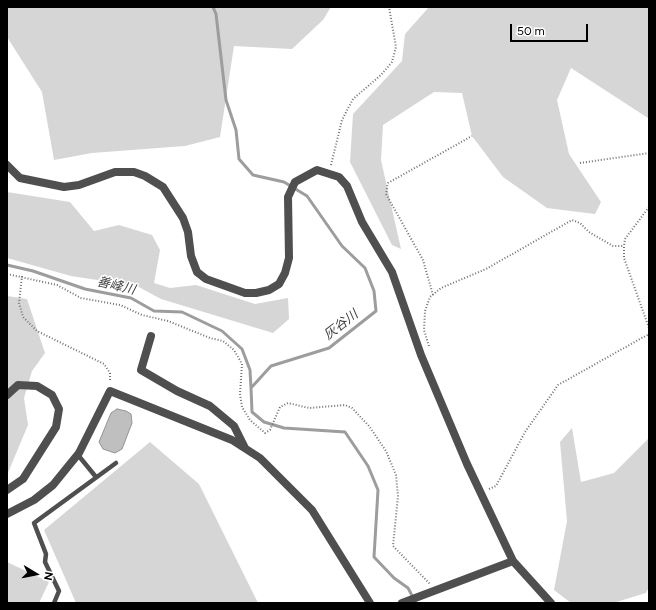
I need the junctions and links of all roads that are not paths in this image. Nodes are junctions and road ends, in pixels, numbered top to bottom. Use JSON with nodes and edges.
{"nodes":[{"id":1,"x":7,"y":165,"type":"edge"},
{"id":2,"x":150,"y":336,"type":"dead end"},
{"id":3,"x":7,"y":395,"type":"edge"},
{"id":4,"x":246,"y":448,"type":"junction"},
{"id":5,"x":78,"y":455,"type":"junction"},
{"id":6,"x":116,"y":463,"type":"dead end"},
{"id":7,"x":96,"y":477,"type":"junction"},
{"id":8,"x":7,"y":490,"type":"edge"},
{"id":9,"x":7,"y":514,"type":"edge"},
{"id":10,"x":513,"y":561,"type":"junction"},
{"id":11,"x":54,"y":603,"type":"edge"},
{"id":12,"x":370,"y":603,"type":"edge"},
{"id":13,"x":402,"y":603,"type":"edge"},
{"id":14,"x":551,"y":603,"type":"edge"}],
"edges":[{"from":1,"to":10,"type":"street"},
{"from":2,"to":4,"type":"street"},
{"from":3,"to":8,"type":"street"},
{"from":4,"to":5,"type":"street"},
{"from":4,"to":12,"type":"street"},
{"from":5,"to":7,"type":"lane"},
{"from":5,"to":9,"type":"street"},
{"from":6,"to":7,"type":"lane"},
{"from":7,"to":11,"type":"lane"},
{"from":10,"to":13,"type":"street"},
{"from":10,"to":14,"type":"street"}]}
